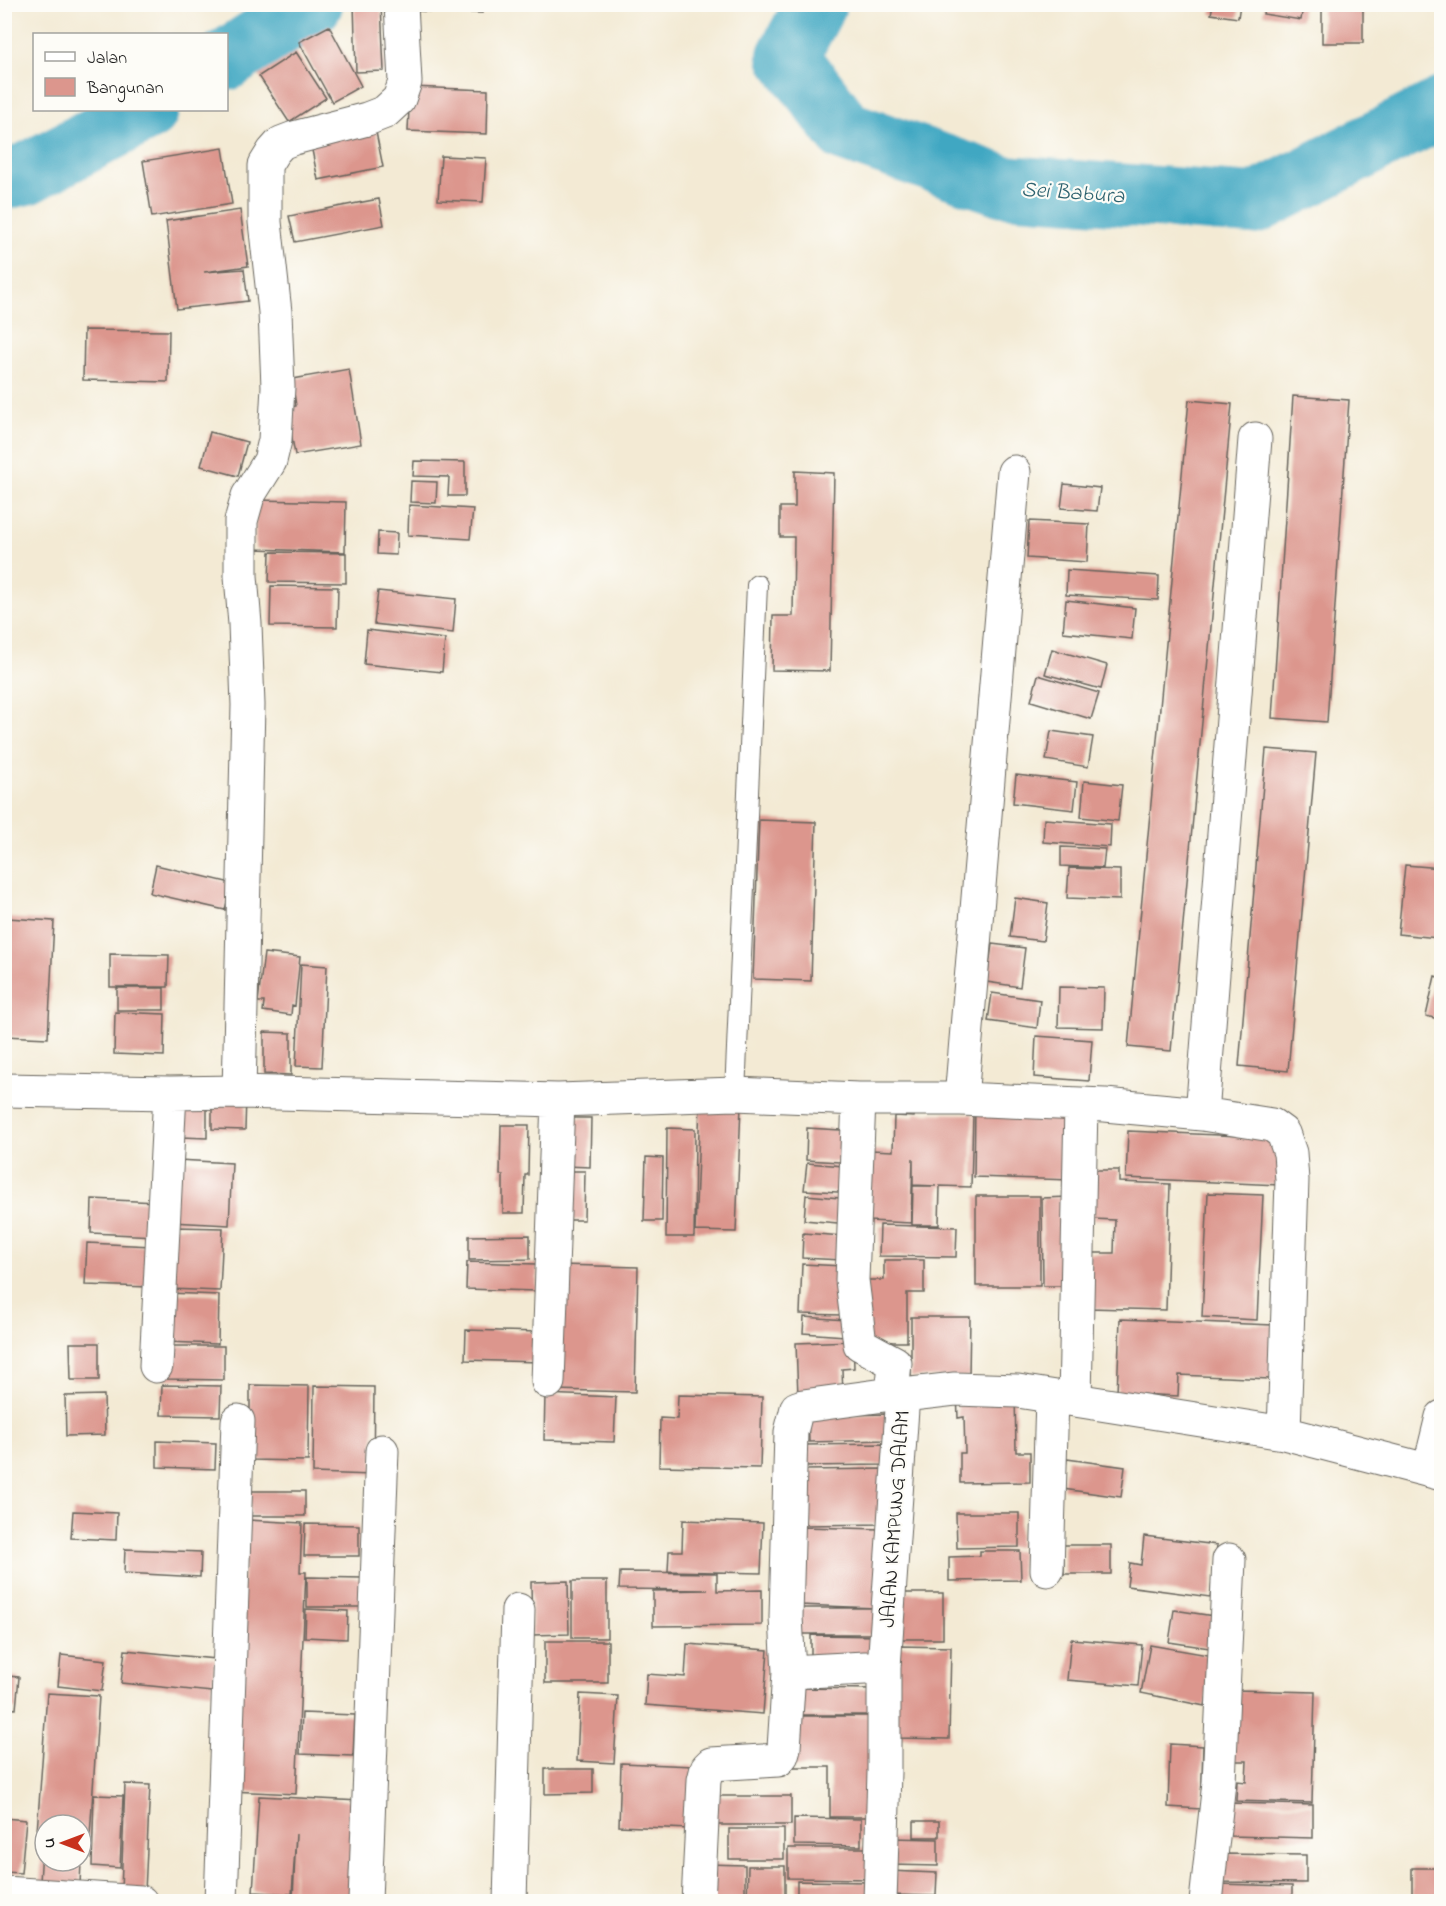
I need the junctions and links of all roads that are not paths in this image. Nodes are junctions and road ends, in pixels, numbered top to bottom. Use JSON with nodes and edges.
{"nodes":[{"id":1,"x":401,"y":4,"type":"edge"},
{"id":2,"x":1255,"y":439,"type":"dead end"},
{"id":3,"x":1014,"y":472,"type":"dead end"},
{"id":4,"x":757,"y":585,"type":"dead end"},
{"id":5,"x":4,"y":1090,"type":"edge"},
{"id":6,"x":239,"y":1092,"type":"junction"},
{"id":7,"x":170,"y":1093,"type":"junction"},
{"id":8,"x":735,"y":1094,"type":"junction"},
{"id":9,"x":860,"y":1099,"type":"junction"},
{"id":10,"x":961,"y":1099,"type":"junction"},
{"id":11,"x":558,"y":1100,"type":"junction"},
{"id":12,"x":1081,"y":1105,"type":"junction"},
{"id":13,"x":1202,"y":1114,"type":"junction"},
{"id":14,"x":156,"y":1366,"type":"dead end"},
{"id":15,"x":548,"y":1382,"type":"dead end"},
{"id":16,"x":897,"y":1395,"type":"junction"},
{"id":17,"x":1064,"y":1398,"type":"junction"},
{"id":18,"x":1442,"y":1417,"type":"edge"},
{"id":19,"x":238,"y":1421,"type":"dead end"},
{"id":20,"x":1284,"y":1433,"type":"junction"},
{"id":21,"x":382,"y":1451,"type":"dead end"},
{"id":22,"x":1435,"y":1472,"type":"edge"},
{"id":23,"x":1229,"y":1560,"type":"dead end"},
{"id":24,"x":1047,"y":1570,"type":"dead end"},
{"id":25,"x":518,"y":1610,"type":"dead end"},
{"id":26,"x":884,"y":1667,"type":"junction"},
{"id":27,"x":789,"y":1672,"type":"junction"},
{"id":28,"x":4,"y":1893,"type":"edge"},
{"id":29,"x":141,"y":1902,"type":"edge"},
{"id":30,"x":220,"y":1902,"type":"edge"},
{"id":31,"x":365,"y":1902,"type":"edge"},
{"id":32,"x":510,"y":1902,"type":"edge"},
{"id":33,"x":698,"y":1902,"type":"edge"},
{"id":34,"x":880,"y":1902,"type":"edge"},
{"id":35,"x":1206,"y":1902,"type":"edge"}],
"edges":[{"from":1,"to":6,"type":"street"},
{"from":2,"to":13,"type":"street"},
{"from":3,"to":10,"type":"street"},
{"from":4,"to":8,"type":"lane"},
{"from":5,"to":7,"type":"street"},
{"from":6,"to":7,"type":"street"},
{"from":6,"to":11,"type":"street"},
{"from":7,"to":14,"type":"street"},
{"from":8,"to":9,"type":"street"},
{"from":8,"to":11,"type":"street"},
{"from":9,"to":10,"type":"street"},
{"from":9,"to":16,"type":"street"},
{"from":10,"to":12,"type":"street"},
{"from":11,"to":15,"type":"street"},
{"from":12,"to":13,"type":"street"},
{"from":12,"to":17,"type":"street"},
{"from":13,"to":20,"type":"street"},
{"from":16,"to":17,"type":"street","name":"JALAN KAMPUNG DALAM"},
{"from":16,"to":26,"type":"street","name":"JALAN KAMPUNG DALAM"},
{"from":16,"to":27,"type":"street"},
{"from":17,"to":20,"type":"street","name":"JALAN KAMPUNG DALAM"},
{"from":17,"to":24,"type":"street"},
{"from":18,"to":22,"type":"street"},
{"from":19,"to":30,"type":"street"},
{"from":20,"to":22,"type":"street","name":"JALAN KAMPUNG DALAM"},
{"from":21,"to":31,"type":"street"},
{"from":23,"to":35,"type":"street"},
{"from":25,"to":32,"type":"street"},
{"from":26,"to":27,"type":"street"},
{"from":26,"to":34,"type":"street","name":"JALAN KAMPUNG DALAM"},
{"from":27,"to":33,"type":"street"},
{"from":28,"to":29,"type":"street"}]}
